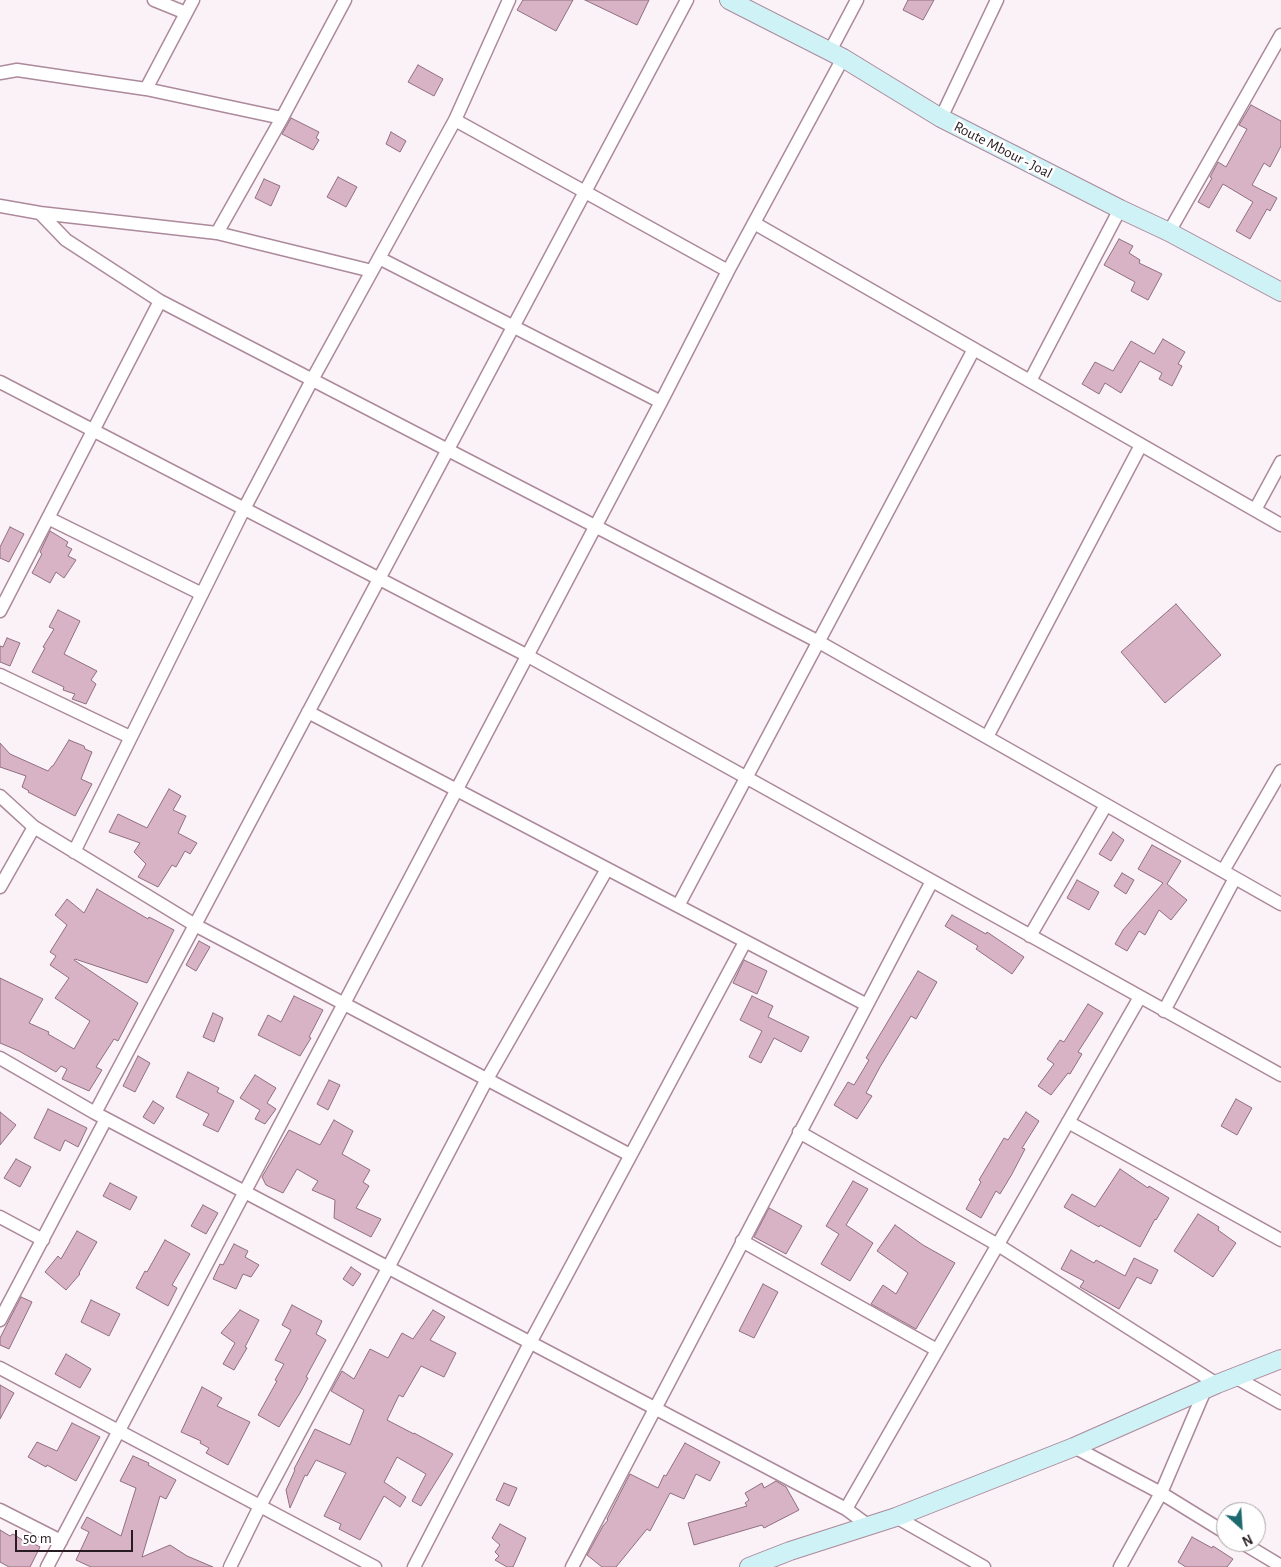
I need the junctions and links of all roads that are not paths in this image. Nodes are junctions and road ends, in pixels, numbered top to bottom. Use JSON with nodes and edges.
{"nodes":[{"id":1,"x":154,"y":0,"type":"edge"},
{"id":2,"x":193,"y":0,"type":"edge"},
{"id":3,"x":345,"y":0,"type":"edge"},
{"id":4,"x":510,"y":0,"type":"edge"},
{"id":5,"x":687,"y":0,"type":"edge"},
{"id":6,"x":729,"y":0,"type":"edge"},
{"id":7,"x":857,"y":0,"type":"edge"},
{"id":8,"x":997,"y":0,"type":"edge"},
{"id":9,"x":186,"y":13,"type":"junction"},
{"id":10,"x":1281,"y":35,"type":"edge"},
{"id":11,"x":837,"y":54,"type":"junction"},
{"id":12,"x":0,"y":73,"type":"edge"},
{"id":13,"x":146,"y":89,"type":"junction"},
{"id":14,"x":282,"y":118,"type":"junction"},
{"id":15,"x":941,"y":118,"type":"junction"},
{"id":16,"x":455,"y":120,"type":"junction"},
{"id":17,"x":585,"y":192,"type":"junction"},
{"id":18,"x":0,"y":206,"type":"edge"},
{"id":19,"x":1120,"y":209,"type":"junction"},
{"id":20,"x":40,"y":213,"type":"junction"},
{"id":21,"x":754,"y":223,"type":"junction"},
{"id":22,"x":1169,"y":232,"type":"junction"},
{"id":23,"x":217,"y":233,"type":"junction"},
{"id":24,"x":379,"y":258,"type":"junction"},
{"id":25,"x":372,"y":271,"type":"junction"},
{"id":26,"x":728,"y":271,"type":"junction"},
{"id":27,"x":1281,"y":292,"type":"edge"},
{"id":28,"x":160,"y":301,"type":"junction"},
{"id":29,"x":513,"y":326,"type":"junction"},
{"id":30,"x":974,"y":349,"type":"junction"},
{"id":31,"x":312,"y":380,"type":"junction"},
{"id":32,"x":1030,"y":381,"type":"junction"},
{"id":33,"x":0,"y":382,"type":"edge"},
{"id":34,"x":661,"y":402,"type":"junction"},
{"id":35,"x":93,"y":430,"type":"junction"},
{"id":36,"x":1141,"y":444,"type":"junction"},
{"id":37,"x":448,"y":450,"type":"junction"},
{"id":38,"x":1281,"y":462,"type":"edge"},
{"id":39,"x":244,"y":509,"type":"junction"},
{"id":40,"x":1255,"y":510,"type":"junction"},
{"id":41,"x":48,"y":518,"type":"junction"},
{"id":42,"x":1281,"y":524,"type":"edge"},
{"id":43,"x":595,"y":526,"type":"junction"},
{"id":44,"x":379,"y":579,"type":"junction"},
{"id":45,"x":202,"y":594,"type":"junction"},
{"id":46,"x":0,"y":611,"type":"edge"},
{"id":47,"x":819,"y":642,"type":"junction"},
{"id":48,"x":528,"y":656,"type":"junction"},
{"id":49,"x":0,"y":675,"type":"edge"},
{"id":50,"x":308,"y":712,"type":"junction"},
{"id":51,"x":130,"y":737,"type":"junction"},
{"id":52,"x":987,"y":737,"type":"junction"},
{"id":53,"x":1281,"y":771,"type":"edge"},
{"id":54,"x":747,"y":778,"type":"junction"},
{"id":55,"x":457,"y":790,"type":"junction"},
{"id":56,"x":0,"y":796,"type":"edge"},
{"id":57,"x":1106,"y":805,"type":"junction"},
{"id":58,"x":34,"y":827,"type":"junction"},
{"id":59,"x":74,"y":852,"type":"junction"},
{"id":60,"x":607,"y":869,"type":"junction"},
{"id":61,"x":1229,"y":875,"type":"junction"},
{"id":62,"x":932,"y":881,"type":"junction"},
{"id":63,"x":0,"y":887,"type":"edge"},
{"id":64,"x":1281,"y":904,"type":"edge"},
{"id":65,"x":678,"y":906,"type":"junction"},
{"id":66,"x":195,"y":925,"type":"junction"},
{"id":67,"x":1030,"y":936,"type":"junction"},
{"id":68,"x":745,"y":942,"type":"junction"},
{"id":69,"x":1140,"y":997,"type":"junction"},
{"id":70,"x":344,"y":1004,"type":"junction"},
{"id":71,"x":867,"y":1006,"type":"junction"},
{"id":72,"x":1164,"y":1010,"type":"junction"},
{"id":73,"x":0,"y":1058,"type":"edge"},
{"id":74,"x":1281,"y":1075,"type":"edge"},
{"id":75,"x":487,"y":1079,"type":"junction"},
{"id":76,"x":95,"y":1113,"type":"junction"},
{"id":77,"x":106,"y":1120,"type":"junction"},
{"id":78,"x":1068,"y":1122,"type":"junction"},
{"id":79,"x":800,"y":1132,"type":"junction"},
{"id":80,"x":630,"y":1155,"type":"junction"},
{"id":81,"x":245,"y":1192,"type":"junction"},
{"id":82,"x":0,"y":1217,"type":"edge"},
{"id":83,"x":43,"y":1240,"type":"junction"},
{"id":84,"x":1281,"y":1240,"type":"edge"},
{"id":85,"x":742,"y":1241,"type":"junction"},
{"id":86,"x":998,"y":1245,"type":"junction"},
{"id":87,"x":388,"y":1268,"type":"junction"},
{"id":88,"x":0,"y":1320,"type":"edge"},
{"id":89,"x":530,"y":1343,"type":"junction"},
{"id":90,"x":937,"y":1350,"type":"junction"},
{"id":91,"x":1281,"y":1359,"type":"edge"},
{"id":92,"x":0,"y":1368,"type":"edge"},
{"id":93,"x":1235,"y":1377,"type":"junction"},
{"id":94,"x":1211,"y":1387,"type":"junction"},
{"id":95,"x":1281,"y":1403,"type":"edge"},
{"id":96,"x":654,"y":1408,"type":"junction"},
{"id":97,"x":119,"y":1432,"type":"junction"},
{"id":98,"x":1074,"y":1447,"type":"junction"},
{"id":99,"x":1161,"y":1493,"type":"junction"},
{"id":100,"x":260,"y":1506,"type":"junction"},
{"id":101,"x":846,"y":1509,"type":"junction"},
{"id":102,"x":0,"y":1510,"type":"edge"},
{"id":103,"x":896,"y":1517,"type":"junction"},
{"id":104,"x":869,"y":1526,"type":"junction"},
{"id":105,"x":1216,"y":1527,"type":"edge"},
{"id":106,"x":61,"y":1541,"type":"junction"},
{"id":107,"x":790,"y":1551,"type":"junction"},
{"id":108,"x":1257,"y":1552,"type":"edge"},
{"id":109,"x":965,"y":1555,"type":"junction"},
{"id":110,"x":1280,"y":1566,"type":"edge"},
{"id":111,"x":47,"y":1567,"type":"edge"},
{"id":112,"x":230,"y":1567,"type":"edge"},
{"id":113,"x":375,"y":1567,"type":"edge"},
{"id":114,"x":414,"y":1567,"type":"edge"},
{"id":115,"x":572,"y":1567,"type":"edge"},
{"id":116,"x":749,"y":1567,"type":"edge"},
{"id":117,"x":781,"y":1567,"type":"edge"},
{"id":118,"x":958,"y":1567,"type":"edge"},
{"id":119,"x":984,"y":1567,"type":"edge"},
{"id":120,"x":1120,"y":1567,"type":"edge"}],
"edges":[{"from":1,"to":9,"type":"street"},
{"from":2,"to":9,"type":"street"},
{"from":3,"to":14,"type":"street"},
{"from":4,"to":16,"type":"street"},
{"from":5,"to":17,"type":"street"},
{"from":6,"to":11,"type":"main road","name":"Route Mbour - Joal"},
{"from":7,"to":11,"type":"street"},
{"from":8,"to":15,"type":"street"},
{"from":9,"to":13,"type":"street"},
{"from":10,"to":22,"type":"street"},
{"from":11,"to":15,"type":"main road","name":"Route Mbour - Joal"},
{"from":11,"to":21,"type":"street"},
{"from":12,"to":13,"type":"street"},
{"from":13,"to":14,"type":"street"},
{"from":14,"to":23,"type":"street"},
{"from":15,"to":19,"type":"main road","name":"Route Mbour - Joal"},
{"from":16,"to":17,"type":"street"},
{"from":16,"to":24,"type":"street"},
{"from":17,"to":26,"type":"street"},
{"from":17,"to":29,"type":"street"},
{"from":18,"to":20,"type":"street"},
{"from":19,"to":22,"type":"main road","name":"Route Mbour - Joal"},
{"from":19,"to":32,"type":"street"},
{"from":20,"to":23,"type":"street"},
{"from":20,"to":28,"type":"street"},
{"from":21,"to":26,"type":"street"},
{"from":21,"to":30,"type":"street"},
{"from":22,"to":27,"type":"main road","name":"Route Mbour - Joal"},
{"from":23,"to":25,"type":"street"},
{"from":24,"to":25,"type":"street"},
{"from":24,"to":29,"type":"street"},
{"from":25,"to":31,"type":"street"},
{"from":26,"to":34,"type":"street"},
{"from":28,"to":31,"type":"street"},
{"from":28,"to":35,"type":"street"},
{"from":29,"to":34,"type":"street"},
{"from":29,"to":37,"type":"street"},
{"from":30,"to":32,"type":"street"},
{"from":30,"to":47,"type":"street"},
{"from":31,"to":37,"type":"street"},
{"from":31,"to":39,"type":"street"},
{"from":32,"to":36,"type":"street"},
{"from":33,"to":35,"type":"street"},
{"from":34,"to":43,"type":"street"},
{"from":35,"to":39,"type":"street"},
{"from":35,"to":41,"type":"street"},
{"from":36,"to":40,"type":"street"},
{"from":36,"to":52,"type":"street"},
{"from":37,"to":43,"type":"street"},
{"from":37,"to":44,"type":"street"},
{"from":38,"to":40,"type":"street"},
{"from":39,"to":44,"type":"street"},
{"from":39,"to":45,"type":"street"},
{"from":40,"to":42,"type":"street"},
{"from":41,"to":45,"type":"street"},
{"from":41,"to":46,"type":"street"},
{"from":43,"to":47,"type":"street"},
{"from":43,"to":48,"type":"street"},
{"from":44,"to":48,"type":"street"},
{"from":44,"to":50,"type":"street"},
{"from":45,"to":51,"type":"street"},
{"from":47,"to":52,"type":"street"},
{"from":47,"to":54,"type":"street"},
{"from":48,"to":54,"type":"street"},
{"from":48,"to":55,"type":"street"},
{"from":49,"to":51,"type":"street"},
{"from":50,"to":55,"type":"street"},
{"from":50,"to":66,"type":"street"},
{"from":51,"to":59,"type":"street"},
{"from":52,"to":57,"type":"street"},
{"from":53,"to":61,"type":"street"},
{"from":54,"to":62,"type":"street"},
{"from":54,"to":65,"type":"street"},
{"from":55,"to":60,"type":"street"},
{"from":55,"to":70,"type":"street"},
{"from":56,"to":58,"type":"street"},
{"from":57,"to":61,"type":"street"},
{"from":57,"to":67,"type":"street"},
{"from":58,"to":59,"type":"street"},
{"from":58,"to":63,"type":"street"},
{"from":59,"to":66,"type":"street"},
{"from":60,"to":65,"type":"street"},
{"from":60,"to":75,"type":"street"},
{"from":61,"to":64,"type":"street"},
{"from":61,"to":72,"type":"street"},
{"from":62,"to":67,"type":"street"},
{"from":62,"to":71,"type":"street"},
{"from":65,"to":68,"type":"street"},
{"from":66,"to":70,"type":"street"},
{"from":66,"to":76,"type":"street"},
{"from":67,"to":69,"type":"street"},
{"from":68,"to":71,"type":"street"},
{"from":68,"to":80,"type":"street"},
{"from":69,"to":72,"type":"street"},
{"from":69,"to":78,"type":"street"},
{"from":70,"to":75,"type":"street"},
{"from":70,"to":81,"type":"street"},
{"from":71,"to":79,"type":"street"},
{"from":72,"to":74,"type":"street"},
{"from":73,"to":76,"type":"street"},
{"from":75,"to":80,"type":"street"},
{"from":75,"to":87,"type":"street"},
{"from":76,"to":77,"type":"street"},
{"from":77,"to":81,"type":"street"},
{"from":77,"to":83,"type":"street"},
{"from":78,"to":84,"type":"street"},
{"from":78,"to":86,"type":"street"},
{"from":79,"to":85,"type":"street"},
{"from":79,"to":86,"type":"street"},
{"from":80,"to":89,"type":"street"},
{"from":81,"to":87,"type":"street"},
{"from":81,"to":97,"type":"street"},
{"from":82,"to":83,"type":"street"},
{"from":83,"to":88,"type":"street"},
{"from":85,"to":90,"type":"street"},
{"from":85,"to":96,"type":"street"},
{"from":86,"to":90,"type":"street"},
{"from":86,"to":94,"type":"street"},
{"from":87,"to":89,"type":"street"},
{"from":87,"to":100,"type":"street"},
{"from":89,"to":96,"type":"street"},
{"from":89,"to":114,"type":"street"},
{"from":90,"to":101,"type":"street"},
{"from":91,"to":93,"type":"main road"},
{"from":92,"to":97,"type":"street"},
{"from":93,"to":94,"type":"main road"},
{"from":93,"to":95,"type":"street"},
{"from":94,"to":98,"type":"main road"},
{"from":94,"to":99,"type":"street"},
{"from":96,"to":101,"type":"street"},
{"from":96,"to":115,"type":"street"},
{"from":97,"to":100,"type":"street"},
{"from":97,"to":106,"type":"street"},
{"from":98,"to":99,"type":"street"},
{"from":98,"to":103,"type":"main road"},
{"from":99,"to":105,"type":"street"},
{"from":99,"to":120,"type":"street"},
{"from":100,"to":112,"type":"street"},
{"from":100,"to":113,"type":"street"},
{"from":101,"to":104,"type":"street"},
{"from":102,"to":106,"type":"street"},
{"from":103,"to":104,"type":"main road"},
{"from":103,"to":109,"type":"street"},
{"from":104,"to":107,"type":"main road"},
{"from":106,"to":111,"type":"street"},
{"from":107,"to":116,"type":"main road"},
{"from":107,"to":117,"type":"street"},
{"from":108,"to":110,"type":"street"},
{"from":109,"to":118,"type":"street"},
{"from":109,"to":119,"type":"street"}]}
